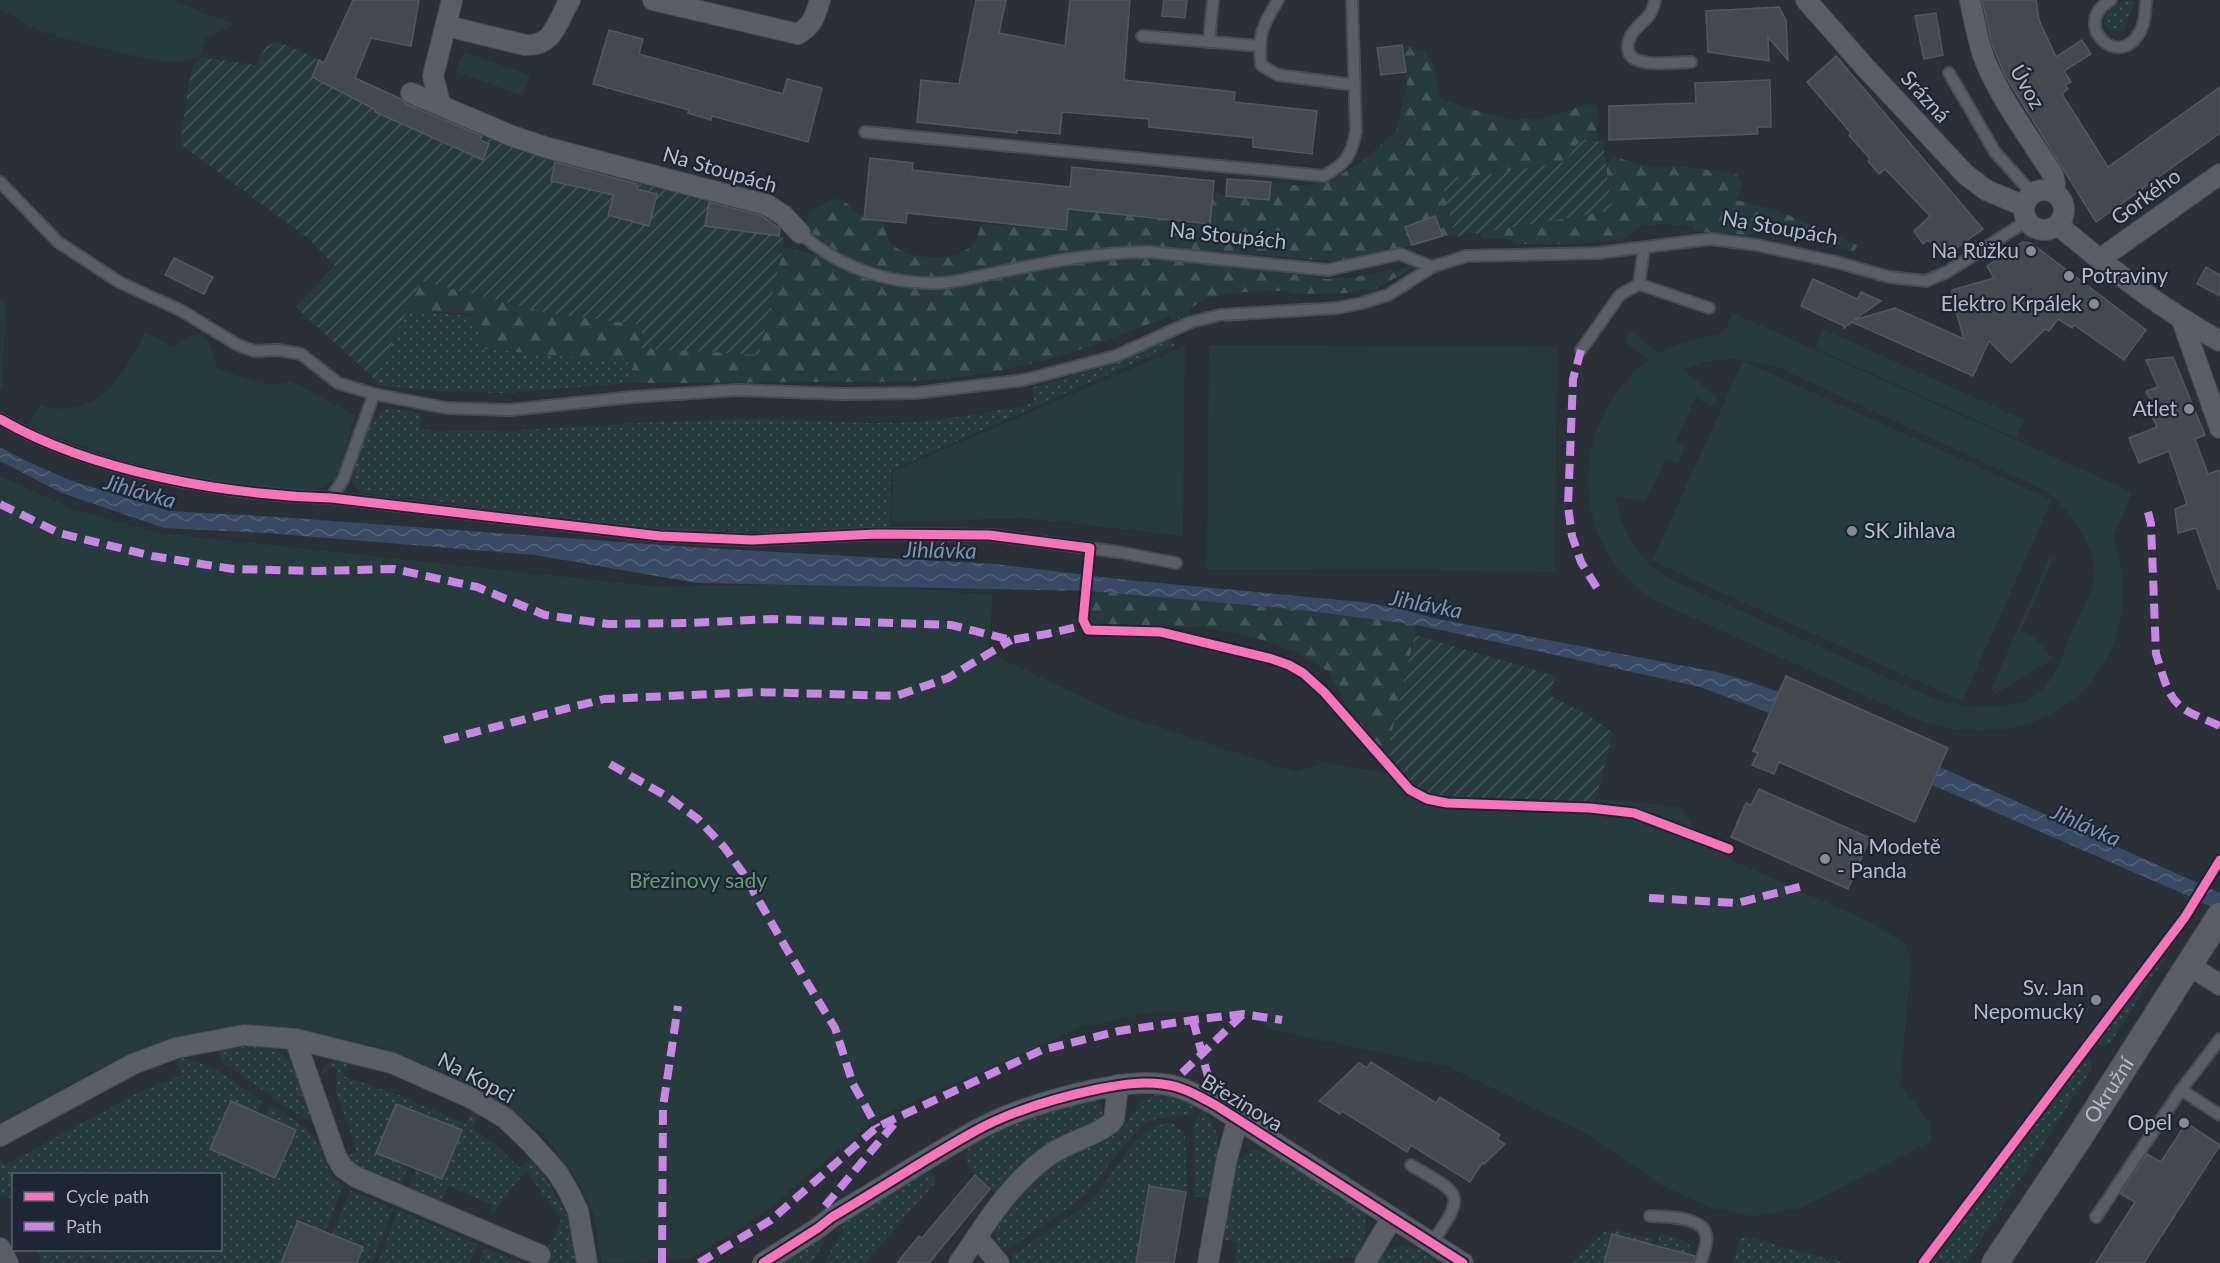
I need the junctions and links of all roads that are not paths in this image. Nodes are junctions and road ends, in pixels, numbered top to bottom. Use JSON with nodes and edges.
{"nodes":[{"id":1,"x":452,"y":0,"type":"edge"},
{"id":2,"x":570,"y":0,"type":"edge"},
{"id":3,"x":653,"y":0,"type":"edge"},
{"id":4,"x":820,"y":0,"type":"edge"},
{"id":5,"x":1213,"y":0,"type":"edge"},
{"id":6,"x":1278,"y":0,"type":"edge"},
{"id":7,"x":1352,"y":0,"type":"edge"},
{"id":8,"x":1655,"y":0,"type":"edge"},
{"id":9,"x":1806,"y":0,"type":"edge"},
{"id":10,"x":1970,"y":0,"type":"edge"},
{"id":11,"x":2111,"y":0,"type":"edge"},
{"id":12,"x":2146,"y":0,"type":"edge"},
{"id":13,"x":447,"y":26,"type":"junction"},
{"id":14,"x":1142,"y":36,"type":"dead end"},
{"id":15,"x":1209,"y":42,"type":"junction"},
{"id":16,"x":1259,"y":46,"type":"junction"},
{"id":17,"x":1691,"y":62,"type":"dead end"},
{"id":18,"x":1949,"y":73,"type":"dead end"},
{"id":19,"x":1354,"y":85,"type":"junction"},
{"id":20,"x":865,"y":132,"type":"dead end"},
{"id":21,"x":2220,"y":174,"type":"edge"},
{"id":22,"x":0,"y":182,"type":"edge"},
{"id":23,"x":2053,"y":191,"type":"junction"},
{"id":24,"x":2028,"y":207,"type":"junction"},
{"id":25,"x":2058,"y":225,"type":"junction"},
{"id":26,"x":800,"y":233,"type":"joint"},
{"id":27,"x":1644,"y":248,"type":"junction"},
{"id":28,"x":2100,"y":259,"type":"junction"},
{"id":29,"x":1432,"y":267,"type":"junction"},
{"id":30,"x":1639,"y":284,"type":"junction"},
{"id":31,"x":1709,"y":308,"type":"dead end"},
{"id":32,"x":2182,"y":320,"type":"junction"},
{"id":33,"x":2220,"y":340,"type":"edge"},
{"id":34,"x":1581,"y":350,"type":"dead end"},
{"id":35,"x":374,"y":394,"type":"junction"},
{"id":36,"x":0,"y":419,"type":"edge"},
{"id":37,"x":2220,"y":428,"type":"edge"},
{"id":38,"x":331,"y":498,"type":"junction"},
{"id":39,"x":1176,"y":563,"type":"dead end"},
{"id":40,"x":2215,"y":925,"type":"edge"},
{"id":41,"x":2189,"y":965,"type":"junction"},
{"id":42,"x":2220,"y":985,"type":"edge"},
{"id":43,"x":295,"y":1039,"type":"junction"},
{"id":44,"x":2220,"y":1040,"type":"edge"},
{"id":45,"x":1118,"y":1085,"type":"junction"},
{"id":46,"x":2181,"y":1090,"type":"junction"},
{"id":47,"x":2220,"y":1115,"type":"edge"},
{"id":48,"x":1238,"y":1119,"type":"junction"},
{"id":49,"x":0,"y":1136,"type":"edge"},
{"id":50,"x":1411,"y":1165,"type":"dead end"},
{"id":51,"x":1650,"y":1216,"type":"dead end"},
{"id":52,"x":2096,"y":1217,"type":"dead end"},
{"id":53,"x":1392,"y":1218,"type":"junction"},
{"id":54,"x":977,"y":1237,"type":"junction"},
{"id":55,"x":1432,"y":1243,"type":"junction"},
{"id":56,"x":0,"y":1248,"type":"edge"},
{"id":57,"x":540,"y":1255,"type":"dead end"},
{"id":58,"x":8,"y":1263,"type":"edge"},
{"id":59,"x":587,"y":1263,"type":"edge"},
{"id":60,"x":763,"y":1263,"type":"edge"},
{"id":61,"x":959,"y":1263,"type":"edge"},
{"id":62,"x":999,"y":1263,"type":"edge"},
{"id":63,"x":1209,"y":1263,"type":"edge"},
{"id":64,"x":1365,"y":1263,"type":"edge"},
{"id":65,"x":1463,"y":1263,"type":"edge"},
{"id":66,"x":1700,"y":1263,"type":"edge"},
{"id":67,"x":1995,"y":1263,"type":"edge"}],
"edges":[{"from":1,"to":13,"type":"street","name":"Na Stoupách"},
{"from":2,"to":13,"type":"street"},
{"from":3,"to":4,"type":"street"},
{"from":5,"to":15,"type":"lane"},
{"from":6,"to":16,"type":"lane"},
{"from":7,"to":19,"type":"lane"},
{"from":8,"to":17,"type":"lane"},
{"from":9,"to":24,"type":"street","name":"Srázná"},
{"from":10,"to":23,"type":"street","name":"Úvoz"},
{"from":11,"to":12,"type":"lane"},
{"from":13,"to":26,"type":"street","name":"Na Stoupách"},
{"from":14,"to":15,"type":"lane"},
{"from":15,"to":16,"type":"lane"},
{"from":16,"to":19,"type":"lane"},
{"from":18,"to":24,"type":"lane"},
{"from":19,"to":20,"type":"lane"},
{"from":21,"to":28,"type":"street","name":"Gorkého"},
{"from":22,"to":35,"type":"lane"},
{"from":23,"to":24,"type":"street"},
{"from":23,"to":25,"type":"street"},
{"from":24,"to":25,"type":"street"},
{"from":24,"to":27,"type":"lane","name":"Na Stoupách"},
{"from":25,"to":28,"type":"street"},
{"from":26,"to":29,"type":"lane","name":"Na Stoupách"},
{"from":27,"to":29,"type":"lane","name":"Na Stoupách"},
{"from":27,"to":30,"type":"lane"},
{"from":28,"to":32,"type":"street"},
{"from":29,"to":35,"type":"lane"},
{"from":30,"to":31,"type":"lane"},
{"from":30,"to":34,"type":"lane"},
{"from":32,"to":33,"type":"street"},
{"from":32,"to":37,"type":"street"},
{"from":35,"to":38,"type":"lane"},
{"from":36,"to":38,"type":"lane"},
{"from":38,"to":39,"type":"lane"},
{"from":40,"to":41,"type":"street","name":"Okružní"},
{"from":41,"to":42,"type":"street"},
{"from":41,"to":67,"type":"street","name":"Okružní"},
{"from":43,"to":49,"type":"street","name":"Na Kopci"},
{"from":43,"to":57,"type":"street"},
{"from":43,"to":59,"type":"street","name":"Na Kopci"},
{"from":44,"to":46,"type":"lane"},
{"from":45,"to":48,"type":"street","name":"Březinova"},
{"from":45,"to":54,"type":"street"},
{"from":45,"to":60,"type":"street","name":"Březinova"},
{"from":46,"to":47,"type":"lane"},
{"from":46,"to":52,"type":"lane"},
{"from":48,"to":53,"type":"street","name":"Březinova"},
{"from":48,"to":63,"type":"street","name":"Březinova"},
{"from":50,"to":55,"type":"lane"},
{"from":51,"to":66,"type":"lane"},
{"from":53,"to":55,"type":"street","name":"Březinova"},
{"from":53,"to":64,"type":"street"},
{"from":54,"to":61,"type":"street"},
{"from":54,"to":62,"type":"street"},
{"from":55,"to":65,"type":"street","name":"Březinova"},
{"from":56,"to":58,"type":"street"}]}
